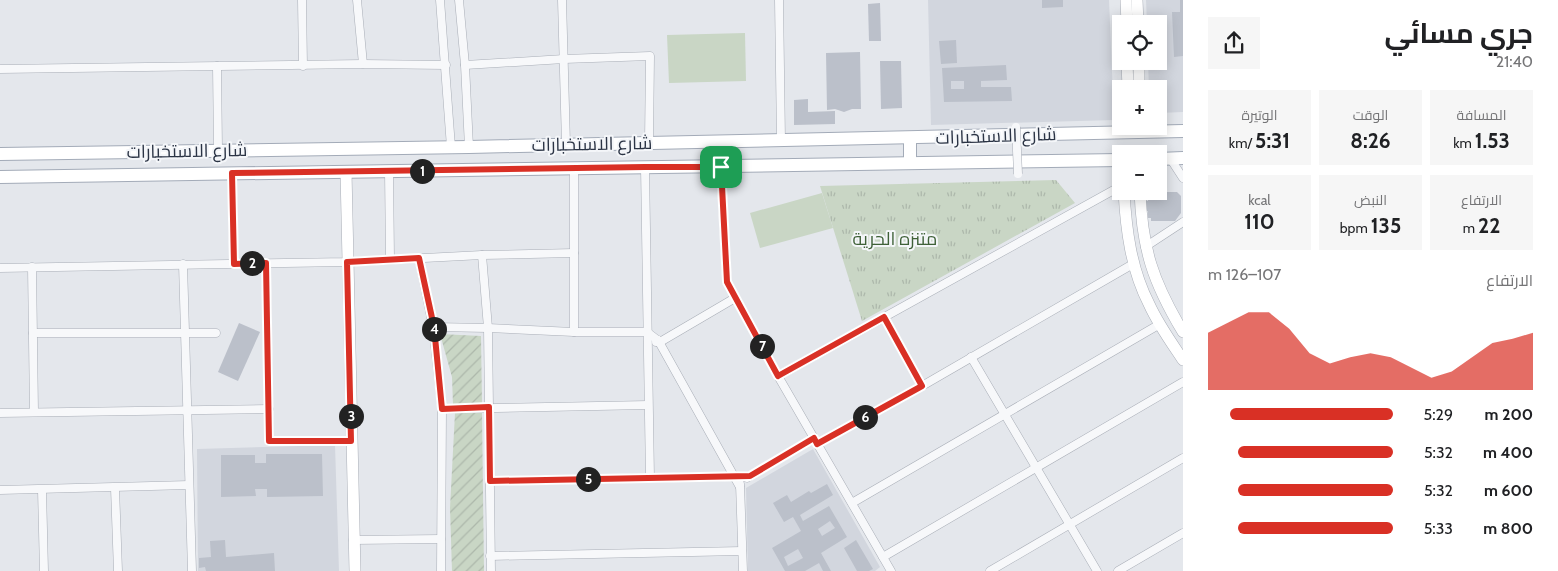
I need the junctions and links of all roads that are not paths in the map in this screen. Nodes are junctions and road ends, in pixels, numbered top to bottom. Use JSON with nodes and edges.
{"nodes":[{"id":1,"x":302,"y":0,"type":"edge"},
{"id":2,"x":357,"y":0,"type":"edge"},
{"id":3,"x":440,"y":0,"type":"edge"},
{"id":4,"x":460,"y":0,"type":"edge"},
{"id":5,"x":562,"y":0,"type":"edge"},
{"id":6,"x":779,"y":0,"type":"edge"},
{"id":7,"x":1126,"y":0,"type":"edge"},
{"id":8,"x":1137,"y":0,"type":"edge"},
{"id":9,"x":1127,"y":15,"type":"edge"},
{"id":10,"x":1138,"y":15,"type":"edge"},
{"id":11,"x":564,"y":58,"type":"junction"},
{"id":12,"x":363,"y":64,"type":"junction"},
{"id":13,"x":446,"y":65,"type":"junction"},
{"id":14,"x":465,"y":65,"type":"junction"},
{"id":15,"x":217,"y":66,"type":"junction"},
{"id":16,"x":303,"y":66,"type":"junction"},
{"id":17,"x":0,"y":68,"type":"edge"},
{"id":18,"x":1016,"y":127,"type":"dead end"},
{"id":19,"x":1112,"y":130,"type":"edge"},
{"id":20,"x":1167,"y":130,"type":"edge"},
{"id":21,"x":1183,"y":131,"type":"edge"},
{"id":22,"x":910,"y":138,"type":"junction"},
{"id":23,"x":781,"y":140,"type":"junction"},
{"id":24,"x":649,"y":142,"type":"junction"},
{"id":25,"x":566,"y":144,"type":"junction"},
{"id":26,"x":451,"y":147,"type":"junction"},
{"id":27,"x":469,"y":147,"type":"junction"},
{"id":28,"x":218,"y":150,"type":"junction"},
{"id":29,"x":0,"y":154,"type":"edge"},
{"id":30,"x":1171,"y":158,"type":"edge"},
{"id":31,"x":1112,"y":160,"type":"edge"},
{"id":32,"x":910,"y":162,"type":"junction"},
{"id":33,"x":645,"y":167,"type":"junction"},
{"id":34,"x":721,"y":167,"type":"junction"},
{"id":35,"x":574,"y":169,"type":"junction"},
{"id":36,"x":389,"y":171,"type":"junction"},
{"id":37,"x":346,"y":172,"type":"junction"},
{"id":38,"x":232,"y":173,"type":"junction"},
{"id":39,"x":1018,"y":174,"type":"dead end"},
{"id":40,"x":0,"y":177,"type":"edge"},
{"id":41,"x":1183,"y":178,"type":"edge"},
{"id":42,"x":1112,"y":191,"type":"edge"},
{"id":43,"x":1124,"y":200,"type":"edge"},
{"id":44,"x":1140,"y":200,"type":"edge"},
{"id":45,"x":1183,"y":222,"type":"edge"},
{"id":46,"x":1145,"y":247,"type":"junction"},
{"id":47,"x":574,"y":253,"type":"junction"},
{"id":48,"x":482,"y":255,"type":"junction"},
{"id":49,"x":419,"y":258,"type":"junction"},
{"id":50,"x":390,"y":260,"type":"junction"},
{"id":51,"x":347,"y":262,"type":"junction"},
{"id":52,"x":266,"y":263,"type":"junction"},
{"id":53,"x":183,"y":264,"type":"junction"},
{"id":54,"x":234,"y":264,"type":"junction"},
{"id":55,"x":1134,"y":264,"type":"junction"},
{"id":56,"x":32,"y":267,"type":"junction"},
{"id":57,"x":0,"y":268,"type":"edge"},
{"id":58,"x":734,"y":298,"type":"junction"},
{"id":59,"x":884,"y":317,"type":"junction"},
{"id":60,"x":647,"y":320,"type":"junction"},
{"id":61,"x":1160,"y":324,"type":"junction"},
{"id":62,"x":434,"y":327,"type":"junction"},
{"id":63,"x":488,"y":328,"type":"junction"},
{"id":64,"x":574,"y":332,"type":"junction"},
{"id":65,"x":648,"y":332,"type":"junction"},
{"id":66,"x":1183,"y":332,"type":"edge"},
{"id":67,"x":33,"y":333,"type":"junction"},
{"id":68,"x":185,"y":333,"type":"junction"},
{"id":69,"x":216,"y":333,"type":"dead end"},
{"id":70,"x":660,"y":342,"type":"junction"},
{"id":71,"x":648,"y":343,"type":"junction"},
{"id":72,"x":971,"y":357,"type":"junction"},
{"id":73,"x":1183,"y":360,"type":"edge"},
{"id":74,"x":778,"y":376,"type":"junction"},
{"id":75,"x":1183,"y":382,"type":"edge"},
{"id":76,"x":922,"y":386,"type":"junction"},
{"id":77,"x":648,"y":405,"type":"junction"},
{"id":78,"x":489,"y":407,"type":"junction"},
{"id":79,"x":268,"y":409,"type":"junction"},
{"id":80,"x":442,"y":409,"type":"junction"},
{"id":81,"x":188,"y":410,"type":"junction"},
{"id":82,"x":34,"y":412,"type":"junction"},
{"id":83,"x":0,"y":413,"type":"edge"},
{"id":84,"x":1004,"y":413,"type":"junction"},
{"id":85,"x":351,"y":441,"type":"junction"},
{"id":86,"x":816,"y":441,"type":"junction"},
{"id":87,"x":1183,"y":458,"type":"edge"},
{"id":88,"x":1036,"y":468,"type":"junction"},
{"id":89,"x":650,"y":478,"type":"junction"},
{"id":90,"x":490,"y":481,"type":"junction"},
{"id":91,"x":738,"y":481,"type":"junction"},
{"id":92,"x":189,"y":485,"type":"junction"},
{"id":93,"x":115,"y":488,"type":"junction"},
{"id":94,"x":0,"y":490,"type":"edge"},
{"id":95,"x":42,"y":490,"type":"junction"},
{"id":96,"x":852,"y":503,"type":"junction"},
{"id":97,"x":1070,"y":524,"type":"junction"},
{"id":98,"x":1183,"y":533,"type":"edge"},
{"id":99,"x":441,"y":539,"type":"junction"},
{"id":100,"x":353,"y":540,"type":"junction"},
{"id":101,"x":742,"y":551,"type":"junction"},
{"id":102,"x":490,"y":556,"type":"junction"},
{"id":103,"x":883,"y":556,"type":"junction"},
{"id":104,"x":890,"y":570,"type":"edge"},
{"id":105,"x":44,"y":571,"type":"edge"},
{"id":106,"x":118,"y":571,"type":"edge"},
{"id":107,"x":192,"y":571,"type":"edge"},
{"id":108,"x":355,"y":571,"type":"edge"},
{"id":109,"x":441,"y":571,"type":"edge"},
{"id":110,"x":491,"y":571,"type":"edge"},
{"id":111,"x":743,"y":571,"type":"edge"},
{"id":112,"x":990,"y":571,"type":"edge"},
{"id":113,"x":1097,"y":571,"type":"edge"},
{"id":114,"x":1118,"y":571,"type":"edge"}],
"edges":[{"from":1,"to":16,"type":"street"},
{"from":2,"to":12,"type":"street"},
{"from":3,"to":13,"type":"street"},
{"from":4,"to":14,"type":"street"},
{"from":5,"to":11,"type":"street"},
{"from":6,"to":23,"type":"street"},
{"from":7,"to":9,"type":"main road"},
{"from":8,"to":10,"type":"main road"},
{"from":11,"to":14,"type":"street"},
{"from":11,"to":24,"type":"street"},
{"from":11,"to":25,"type":"street"},
{"from":12,"to":13,"type":"street"},
{"from":12,"to":16,"type":"street"},
{"from":13,"to":26,"type":"street"},
{"from":14,"to":27,"type":"street"},
{"from":15,"to":16,"type":"street"},
{"from":15,"to":17,"type":"street"},
{"from":15,"to":28,"type":"street"},
{"from":18,"to":39,"type":"street","bridge":true},
{"from":19,"to":22,"type":"main road","name":"شارع الاستخبارات"},
{"from":20,"to":21,"type":"main road","name":"شارع الاستخبارات"},
{"from":22,"to":23,"type":"main road","name":"شارع الاستخبارات"},
{"from":22,"to":32,"type":"main road"},
{"from":23,"to":24,"type":"main road","name":"شارع الاستخبارات"},
{"from":24,"to":25,"type":"main road","name":"شارع الاستخبارات"},
{"from":25,"to":27,"type":"main road","name":"شارع الاستخبارات"},
{"from":26,"to":27,"type":"main road","name":"شارع الاستخبارات"},
{"from":26,"to":28,"type":"main road","name":"شارع الاستخبارات"},
{"from":28,"to":29,"type":"main road","name":"شارع الاستخبارات"},
{"from":30,"to":41,"type":"street"},
{"from":31,"to":32,"type":"main road","name":"شارع الاستخبارات"},
{"from":32,"to":34,"type":"main road","name":"شارع الاستخبارات"},
{"from":33,"to":34,"type":"main road","name":"شارع الاستخبارات"},
{"from":33,"to":35,"type":"main road","name":"شارع الاستخبارات"},
{"from":33,"to":60,"type":"street"},
{"from":34,"to":58,"type":"street"},
{"from":35,"to":36,"type":"main road","name":"شارع الاستخبارات"},
{"from":35,"to":47,"type":"street"},
{"from":36,"to":37,"type":"main road","name":"شارع الاستخبارات"},
{"from":36,"to":50,"type":"street"},
{"from":37,"to":38,"type":"main road","name":"شارع الاستخبارات"},
{"from":37,"to":51,"type":"main road"},
{"from":38,"to":40,"type":"main road","name":"شارع الاستخبارات"},
{"from":38,"to":54,"type":"street"},
{"from":42,"to":59,"type":"street"},
{"from":43,"to":55,"type":"main road"},
{"from":44,"to":46,"type":"main road"},
{"from":45,"to":46,"type":"street"},
{"from":46,"to":66,"type":"main road"},
{"from":47,"to":48,"type":"street"},
{"from":47,"to":64,"type":"street"},
{"from":48,"to":49,"type":"street"},
{"from":48,"to":63,"type":"street"},
{"from":49,"to":50,"type":"street"},
{"from":49,"to":62,"type":"street"},
{"from":50,"to":51,"type":"street"},
{"from":51,"to":52,"type":"street"},
{"from":51,"to":85,"type":"main road"},
{"from":52,"to":54,"type":"street"},
{"from":52,"to":79,"type":"street"},
{"from":53,"to":54,"type":"street"},
{"from":53,"to":56,"type":"street"},
{"from":53,"to":68,"type":"street"},
{"from":55,"to":61,"type":"main road"},
{"from":55,"to":72,"type":"street"},
{"from":56,"to":57,"type":"street"},
{"from":56,"to":67,"type":"street"},
{"from":58,"to":70,"type":"street"},
{"from":58,"to":74,"type":"street"},
{"from":59,"to":74,"type":"street"},
{"from":59,"to":76,"type":"street"},
{"from":60,"to":65,"type":"street"},
{"from":60,"to":70,"type":"street"},
{"from":61,"to":73,"type":"main road"},
{"from":61,"to":84,"type":"street"},
{"from":62,"to":63,"type":"street"},
{"from":62,"to":80,"type":"street"},
{"from":63,"to":64,"type":"street"},
{"from":63,"to":78,"type":"street"},
{"from":64,"to":65,"type":"street"},
{"from":65,"to":70,"type":"street"},
{"from":65,"to":71,"type":"street"},
{"from":67,"to":68,"type":"street"},
{"from":67,"to":82,"type":"street"},
{"from":68,"to":69,"type":"street"},
{"from":68,"to":81,"type":"street"},
{"from":70,"to":71,"type":"street"},
{"from":70,"to":91,"type":"street"},
{"from":71,"to":77,"type":"street"},
{"from":72,"to":76,"type":"street"},
{"from":72,"to":84,"type":"street"},
{"from":74,"to":86,"type":"street"},
{"from":75,"to":88,"type":"street"},
{"from":76,"to":86,"type":"street"},
{"from":77,"to":78,"type":"street"},
{"from":77,"to":89,"type":"street"},
{"from":78,"to":80,"type":"street"},
{"from":78,"to":90,"type":"street"},
{"from":79,"to":81,"type":"street"},
{"from":79,"to":85,"type":"street"},
{"from":80,"to":99,"type":"street"},
{"from":81,"to":82,"type":"street"},
{"from":81,"to":92,"type":"street"},
{"from":82,"to":83,"type":"street"},
{"from":84,"to":88,"type":"street"},
{"from":84,"to":96,"type":"street"},
{"from":85,"to":100,"type":"main road"},
{"from":86,"to":91,"type":"street"},
{"from":86,"to":96,"type":"street"},
{"from":87,"to":97,"type":"street"},
{"from":88,"to":97,"type":"street"},
{"from":88,"to":103,"type":"street"},
{"from":89,"to":90,"type":"street"},
{"from":89,"to":91,"type":"street"},
{"from":90,"to":102,"type":"street"},
{"from":91,"to":101,"type":"street"},
{"from":92,"to":93,"type":"street"},
{"from":92,"to":107,"type":"street"},
{"from":93,"to":95,"type":"street"},
{"from":93,"to":106,"type":"street"},
{"from":94,"to":95,"type":"street"},
{"from":95,"to":105,"type":"street"},
{"from":96,"to":103,"type":"street"},
{"from":97,"to":112,"type":"street"},
{"from":97,"to":113,"type":"street"},
{"from":98,"to":114,"type":"street"},
{"from":99,"to":100,"type":"street"},
{"from":99,"to":109,"type":"street"},
{"from":100,"to":108,"type":"main road"},
{"from":101,"to":102,"type":"street"},
{"from":101,"to":111,"type":"street"},
{"from":102,"to":110,"type":"street"},
{"from":103,"to":104,"type":"street"}]}
